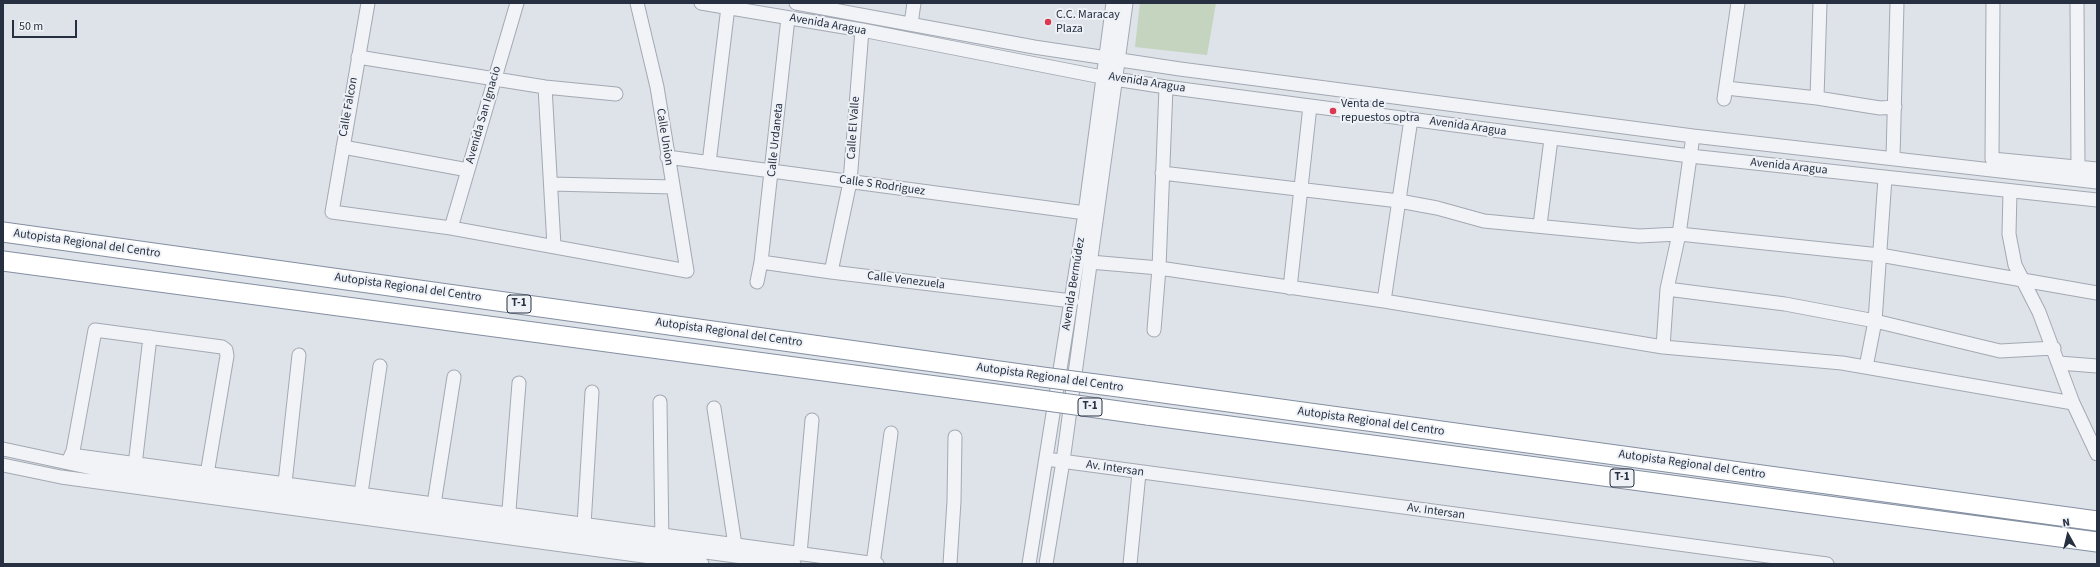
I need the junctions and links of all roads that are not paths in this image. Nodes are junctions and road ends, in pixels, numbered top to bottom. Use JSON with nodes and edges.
{"nodes":[{"id":1,"x":368,"y":3,"type":"edge"},
{"id":2,"x":517,"y":3,"type":"edge"},
{"id":3,"x":637,"y":3,"type":"edge"},
{"id":4,"x":700,"y":3,"type":"edge"},
{"id":5,"x":796,"y":3,"type":"edge"},
{"id":6,"x":914,"y":3,"type":"edge"},
{"id":7,"x":1113,"y":3,"type":"edge"},
{"id":8,"x":1126,"y":3,"type":"edge"},
{"id":9,"x":1738,"y":3,"type":"edge"},
{"id":10,"x":1820,"y":3,"type":"edge"},
{"id":11,"x":1897,"y":3,"type":"edge"},
{"id":12,"x":1993,"y":3,"type":"edge"},
{"id":13,"x":2078,"y":3,"type":"edge"},
{"id":14,"x":728,"y":8,"type":"junction"},
{"id":15,"x":788,"y":18,"type":"junction"},
{"id":16,"x":911,"y":24,"type":"junction"},
{"id":17,"x":862,"y":30,"type":"junction"},
{"id":18,"x":358,"y":57,"type":"junction"},
{"id":19,"x":1106,"y":59,"type":"junction"},
{"id":20,"x":1119,"y":60,"type":"junction"},
{"id":21,"x":1102,"y":77,"type":"junction"},
{"id":22,"x":495,"y":78,"type":"junction"},
{"id":23,"x":1117,"y":79,"type":"junction"},
{"id":24,"x":545,"y":87,"type":"junction"},
{"id":25,"x":1166,"y":87,"type":"junction"},
{"id":26,"x":616,"y":94,"type":"dead end"},
{"id":27,"x":1817,"y":98,"type":"junction"},
{"id":28,"x":1310,"y":106,"type":"junction"},
{"id":29,"x":1895,"y":107,"type":"junction"},
{"id":30,"x":1411,"y":119,"type":"junction"},
{"id":31,"x":1693,"y":136,"type":"junction"},
{"id":32,"x":1551,"y":139,"type":"junction"},
{"id":33,"x":343,"y":147,"type":"junction"},
{"id":34,"x":1690,"y":156,"type":"junction"},
{"id":35,"x":667,"y":157,"type":"junction"},
{"id":36,"x":1893,"y":158,"type":"junction"},
{"id":37,"x":709,"y":163,"type":"junction"},
{"id":38,"x":2078,"y":167,"type":"junction"},
{"id":39,"x":2097,"y":169,"type":"edge"},
{"id":40,"x":468,"y":170,"type":"junction"},
{"id":41,"x":773,"y":171,"type":"junction"},
{"id":42,"x":1162,"y":173,"type":"junction"},
{"id":43,"x":1885,"y":178,"type":"junction"},
{"id":44,"x":850,"y":182,"type":"junction"},
{"id":45,"x":2097,"y":182,"type":"edge"},
{"id":46,"x":551,"y":184,"type":"junction"},
{"id":47,"x":673,"y":187,"type":"junction"},
{"id":48,"x":1300,"y":189,"type":"junction"},
{"id":49,"x":2010,"y":191,"type":"junction"},
{"id":50,"x":2097,"y":200,"type":"edge"},
{"id":51,"x":1399,"y":201,"type":"junction"},
{"id":52,"x":1091,"y":214,"type":"junction"},
{"id":53,"x":1540,"y":225,"type":"junction"},
{"id":54,"x":451,"y":228,"type":"junction"},
{"id":55,"x":3,"y":232,"type":"edge"},
{"id":56,"x":1679,"y":234,"type":"junction"},
{"id":57,"x":554,"y":246,"type":"junction"},
{"id":58,"x":1880,"y":255,"type":"junction"},
{"id":59,"x":3,"y":261,"type":"edge"},
{"id":60,"x":761,"y":262,"type":"junction"},
{"id":61,"x":1090,"y":262,"type":"junction"},
{"id":62,"x":1159,"y":268,"type":"junction"},
{"id":63,"x":831,"y":272,"type":"junction"},
{"id":64,"x":2023,"y":281,"type":"junction"},
{"id":65,"x":758,"y":282,"type":"dead end"},
{"id":66,"x":1290,"y":288,"type":"junction"},
{"id":67,"x":1667,"y":289,"type":"junction"},
{"id":68,"x":2097,"y":293,"type":"edge"},
{"id":69,"x":1072,"y":301,"type":"junction"},
{"id":70,"x":1384,"y":301,"type":"junction"},
{"id":71,"x":1875,"y":320,"type":"junction"},
{"id":72,"x":1154,"y":330,"type":"dead end"},
{"id":73,"x":150,"y":337,"type":"junction"},
{"id":74,"x":1663,"y":347,"type":"junction"},
{"id":75,"x":2054,"y":348,"type":"junction"},
{"id":76,"x":299,"y":355,"type":"dead end"},
{"id":77,"x":2059,"y":363,"type":"junction"},
{"id":78,"x":380,"y":366,"type":"dead end"},
{"id":79,"x":2097,"y":366,"type":"edge"},
{"id":80,"x":1866,"y":367,"type":"junction"},
{"id":81,"x":454,"y":377,"type":"dead end"},
{"id":82,"x":519,"y":383,"type":"dead end"},
{"id":83,"x":592,"y":392,"type":"dead end"},
{"id":84,"x":660,"y":402,"type":"dead end"},
{"id":85,"x":2073,"y":404,"type":"junction"},
{"id":86,"x":714,"y":408,"type":"dead end"},
{"id":87,"x":812,"y":420,"type":"dead end"},
{"id":88,"x":891,"y":433,"type":"dead end"},
{"id":89,"x":954,"y":437,"type":"dead end"},
{"id":90,"x":3,"y":449,"type":"edge"},
{"id":91,"x":2097,"y":454,"type":"edge"},
{"id":92,"x":69,"y":459,"type":"junction"},
{"id":93,"x":1046,"y":459,"type":"junction"},
{"id":94,"x":1063,"y":461,"type":"junction"},
{"id":95,"x":3,"y":465,"type":"edge"},
{"id":96,"x":135,"y":465,"type":"junction"},
{"id":97,"x":1139,"y":472,"type":"junction"},
{"id":98,"x":208,"y":474,"type":"junction"},
{"id":99,"x":61,"y":477,"type":"junction"},
{"id":100,"x":285,"y":483,"type":"junction"},
{"id":101,"x":361,"y":493,"type":"junction"},
{"id":102,"x":434,"y":504,"type":"junction"},
{"id":103,"x":509,"y":520,"type":"junction"},
{"id":104,"x":2097,"y":521,"type":"edge"},
{"id":105,"x":584,"y":525,"type":"junction"},
{"id":106,"x":2097,"y":542,"type":"edge"},
{"id":107,"x":735,"y":545,"type":"junction"},
{"id":108,"x":662,"y":547,"type":"junction"},
{"id":109,"x":683,"y":553,"type":"edge"},
{"id":110,"x":797,"y":559,"type":"edge"},
{"id":111,"x":702,"y":564,"type":"edge"},
{"id":112,"x":873,"y":564,"type":"edge"},
{"id":113,"x":877,"y":564,"type":"edge"},
{"id":114,"x":950,"y":564,"type":"edge"},
{"id":115,"x":1029,"y":564,"type":"edge"},
{"id":116,"x":1046,"y":564,"type":"edge"},
{"id":117,"x":1130,"y":564,"type":"edge"},
{"id":118,"x":1827,"y":564,"type":"edge"}],
"edges":[{"from":1,"to":18,"type":"street","name":"Calle Falcon"},
{"from":2,"to":22,"type":"street","name":"Avenida San Ignacio"},
{"from":3,"to":35,"type":"street","name":"Calle Union"},
{"from":4,"to":14,"type":"street","name":"Avenida Aragua"},
{"from":5,"to":16,"type":"street","name":"Avenida Aragua"},
{"from":6,"to":16,"type":"street"},
{"from":7,"to":19,"type":"street","name":"Avenida Bermúdez"},
{"from":8,"to":20,"type":"street","name":"Avenida Bermúdez"},
{"from":9,"to":27,"type":"street"},
{"from":10,"to":27,"type":"street"},
{"from":11,"to":29,"type":"street"},
{"from":12,"to":38,"type":"street"},
{"from":13,"to":38,"type":"street"},
{"from":14,"to":15,"type":"street","name":"Avenida Aragua"},
{"from":14,"to":37,"type":"street"},
{"from":15,"to":17,"type":"street","name":"Avenida Aragua"},
{"from":15,"to":41,"type":"street","name":"Calle Urdaneta"},
{"from":16,"to":19,"type":"street","name":"Avenida Aragua"},
{"from":17,"to":21,"type":"street","name":"Avenida Aragua"},
{"from":17,"to":44,"type":"street","name":"Calle El Valle"},
{"from":18,"to":22,"type":"street"},
{"from":18,"to":33,"type":"street","name":"Calle Falcon"},
{"from":19,"to":20,"type":"street","name":"Avenida Aragua"},
{"from":19,"to":21,"type":"street","name":"Avenida Bermúdez"},
{"from":20,"to":23,"type":"street","name":"Avenida Bermúdez"},
{"from":20,"to":31,"type":"street","name":"Avenida Aragua"},
{"from":21,"to":23,"type":"street","name":"Avenida Aragua"},
{"from":21,"to":52,"type":"street","name":"Avenida Bermúdez"},
{"from":22,"to":24,"type":"street"},
{"from":22,"to":40,"type":"street","name":"Avenida San Ignacio"},
{"from":23,"to":25,"type":"street","name":"Avenida Aragua"},
{"from":23,"to":52,"type":"street","name":"Avenida Bermúdez"},
{"from":24,"to":26,"type":"street"},
{"from":24,"to":46,"type":"street"},
{"from":25,"to":28,"type":"street","name":"Avenida Aragua"},
{"from":25,"to":42,"type":"street"},
{"from":27,"to":29,"type":"street"},
{"from":28,"to":30,"type":"street","name":"Avenida Aragua"},
{"from":28,"to":48,"type":"street"},
{"from":29,"to":36,"type":"street"},
{"from":30,"to":32,"type":"street","name":"Avenida Aragua"},
{"from":30,"to":51,"type":"street"},
{"from":31,"to":34,"type":"street"},
{"from":31,"to":36,"type":"street","name":"Avenida Aragua"},
{"from":32,"to":34,"type":"street","name":"Avenida Aragua"},
{"from":32,"to":53,"type":"street"},
{"from":33,"to":40,"type":"street"},
{"from":33,"to":54,"type":"street","name":"Calle Falcon"},
{"from":34,"to":43,"type":"street","name":"Avenida Aragua"},
{"from":34,"to":56,"type":"street"},
{"from":35,"to":37,"type":"street","name":"Calle S Rodriguez"},
{"from":35,"to":47,"type":"street","name":"Calle Union"},
{"from":36,"to":45,"type":"street","name":"Avenida Aragua"},
{"from":37,"to":41,"type":"street","name":"Calle S Rodriguez"},
{"from":38,"to":39,"type":"street"},
{"from":40,"to":54,"type":"street","name":"Avenida San Ignacio"},
{"from":41,"to":44,"type":"street","name":"Calle S Rodriguez"},
{"from":41,"to":60,"type":"street","name":"Calle Urdaneta"},
{"from":42,"to":48,"type":"street"},
{"from":42,"to":62,"type":"street"},
{"from":43,"to":49,"type":"street","name":"Avenida Aragua"},
{"from":43,"to":58,"type":"street"},
{"from":44,"to":52,"type":"street","name":"Calle S Rodriguez"},
{"from":44,"to":63,"type":"street","name":"Calle El Valle"},
{"from":46,"to":47,"type":"street"},
{"from":46,"to":57,"type":"street"},
{"from":47,"to":57,"type":"street","name":"Calle Union"},
{"from":48,"to":51,"type":"street"},
{"from":48,"to":66,"type":"street"},
{"from":49,"to":50,"type":"street","name":"Avenida Aragua"},
{"from":49,"to":64,"type":"street"},
{"from":51,"to":53,"type":"street"},
{"from":51,"to":70,"type":"street"},
{"from":52,"to":61,"type":"street","name":"Avenida Bermúdez"},
{"from":52,"to":69,"type":"street","name":"Avenida Bermúdez"},
{"from":53,"to":56,"type":"street"},
{"from":54,"to":57,"type":"street"},
{"from":55,"to":104,"type":"highway","name":"Autopista Regional del Centro","number":"T-1","bridge":true},
{"from":56,"to":58,"type":"street"},
{"from":56,"to":67,"type":"street"},
{"from":58,"to":64,"type":"street"},
{"from":58,"to":71,"type":"street"},
{"from":59,"to":106,"type":"highway","name":"Autopista Regional del Centro","number":"T-1","bridge":true},
{"from":60,"to":63,"type":"street","name":"Calle Venezuela"},
{"from":60,"to":65,"type":"street"},
{"from":61,"to":62,"type":"street"},
{"from":61,"to":94,"type":"street","name":"Avenida Bermúdez"},
{"from":62,"to":66,"type":"street"},
{"from":62,"to":72,"type":"street"},
{"from":63,"to":69,"type":"street","name":"Calle Venezuela"},
{"from":64,"to":68,"type":"street"},
{"from":64,"to":75,"type":"street"},
{"from":66,"to":70,"type":"street"},
{"from":67,"to":71,"type":"street"},
{"from":67,"to":74,"type":"street"},
{"from":69,"to":93,"type":"street","name":"Avenida Bermúdez"},
{"from":70,"to":74,"type":"street"},
{"from":71,"to":75,"type":"street"},
{"from":71,"to":80,"type":"street"},
{"from":73,"to":92,"type":"street"},
{"from":73,"to":96,"type":"street"},
{"from":73,"to":98,"type":"street"},
{"from":74,"to":80,"type":"street"},
{"from":75,"to":77,"type":"street"},
{"from":76,"to":100,"type":"street"},
{"from":77,"to":79,"type":"street"},
{"from":77,"to":85,"type":"street"},
{"from":78,"to":101,"type":"street"},
{"from":80,"to":85,"type":"street"},
{"from":81,"to":102,"type":"street"},
{"from":82,"to":103,"type":"street"},
{"from":83,"to":105,"type":"street"},
{"from":84,"to":108,"type":"street"},
{"from":85,"to":91,"type":"street"},
{"from":86,"to":107,"type":"street"},
{"from":87,"to":110,"type":"street"},
{"from":88,"to":112,"type":"street"},
{"from":89,"to":114,"type":"street"},
{"from":90,"to":92,"type":"street"},
{"from":92,"to":96,"type":"street"},
{"from":92,"to":99,"type":"street"},
{"from":92,"to":103,"type":"street"},
{"from":93,"to":94,"type":"street","name":"Av. Intersan"},
{"from":93,"to":115,"type":"street","name":"Avenida Bermúdez"},
{"from":94,"to":97,"type":"street","name":"Av. Intersan"},
{"from":94,"to":116,"type":"street","name":"Avenida Bermúdez"},
{"from":95,"to":99,"type":"street"},
{"from":96,"to":98,"type":"street"},
{"from":97,"to":117,"type":"street"},
{"from":97,"to":118,"type":"street","name":"Av. Intersan"},
{"from":98,"to":100,"type":"street"},
{"from":99,"to":108,"type":"street"},
{"from":100,"to":101,"type":"street"},
{"from":101,"to":102,"type":"street"},
{"from":102,"to":103,"type":"street"},
{"from":103,"to":105,"type":"street"},
{"from":103,"to":108,"type":"street"},
{"from":105,"to":108,"type":"street"},
{"from":107,"to":109,"type":"street"},
{"from":107,"to":110,"type":"street"},
{"from":108,"to":109,"type":"street"},
{"from":109,"to":110,"type":"street"},
{"from":109,"to":111,"type":"street"},
{"from":110,"to":112,"type":"street"},
{"from":112,"to":113,"type":"street"}]}
